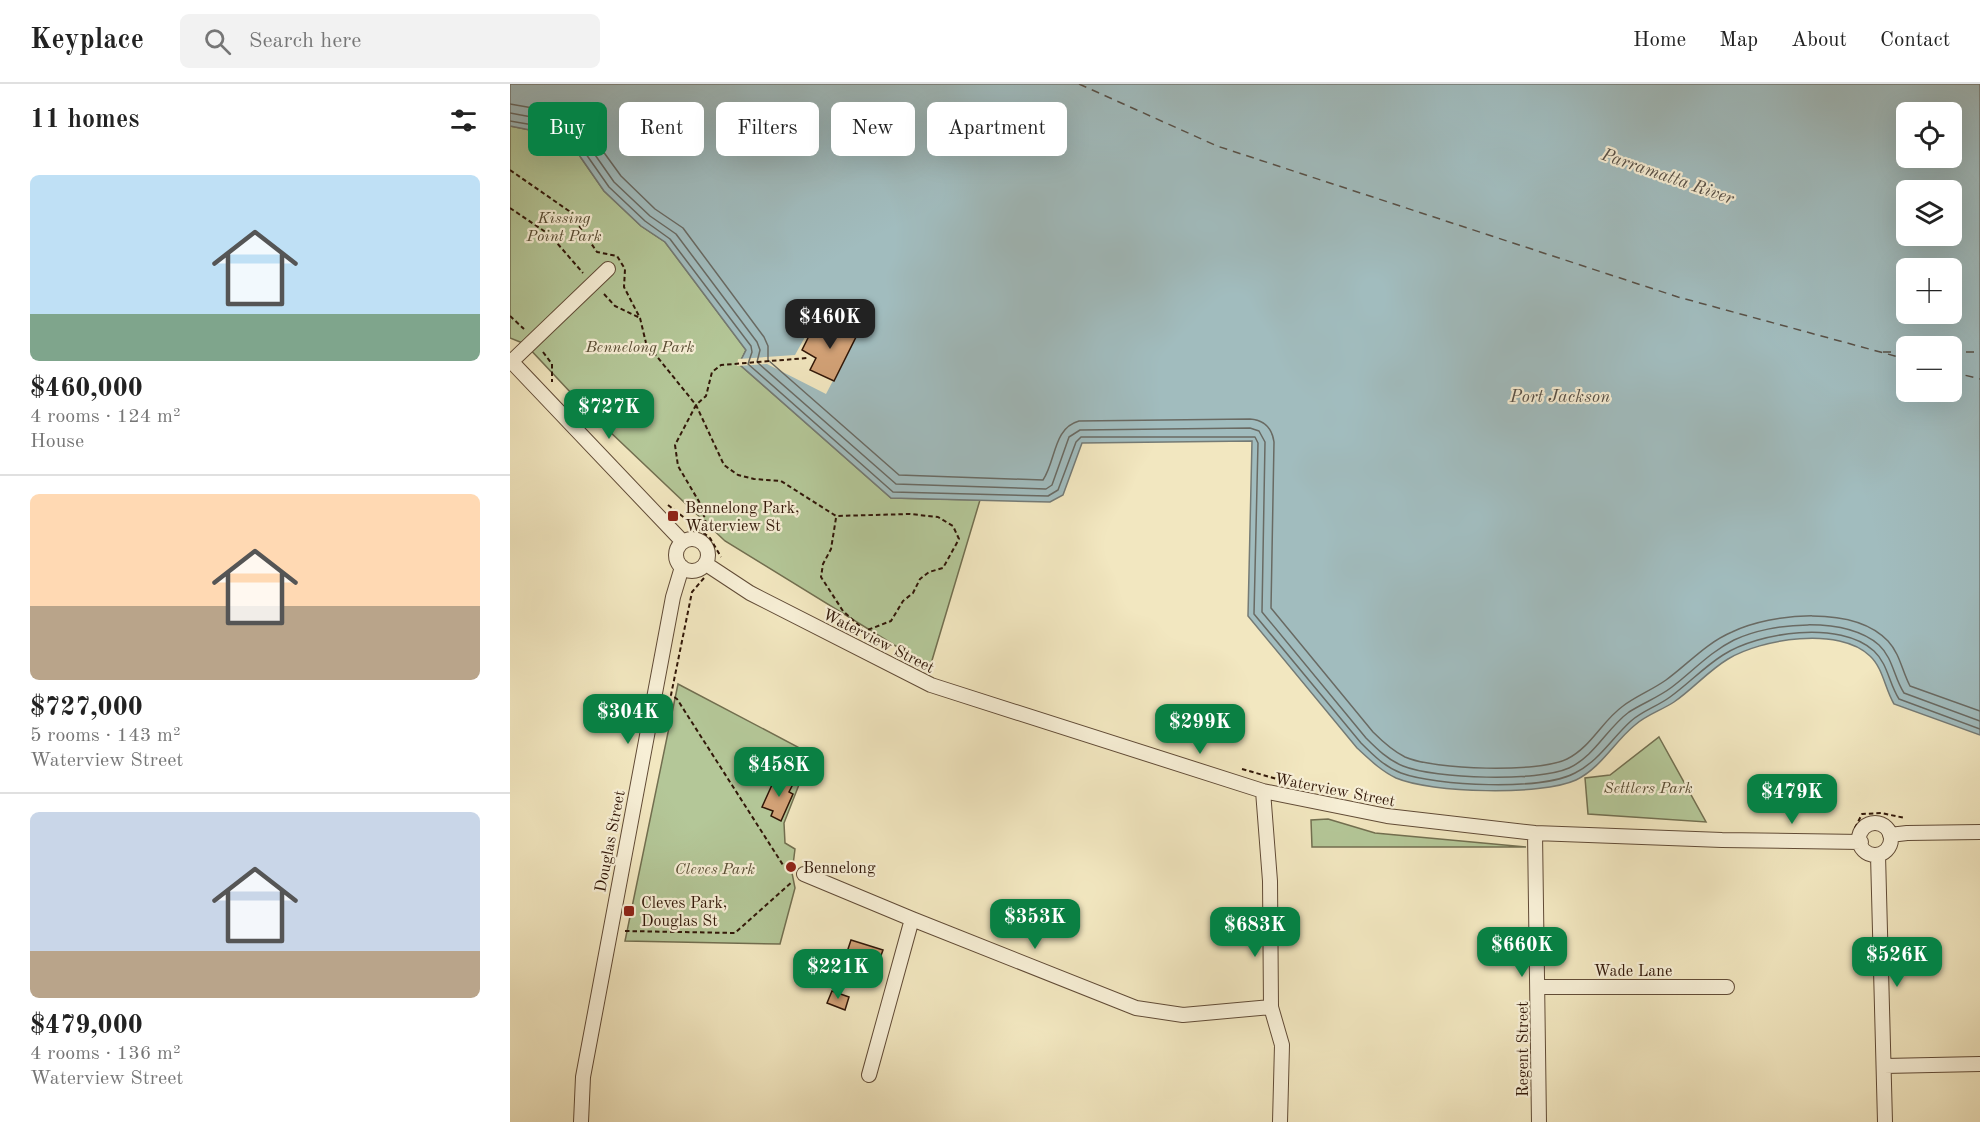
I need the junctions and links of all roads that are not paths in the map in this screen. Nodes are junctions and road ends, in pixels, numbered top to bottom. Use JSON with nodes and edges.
{"nodes":[{"id":1,"x":608,"y":269,"type":"dead end"},
{"id":2,"x":511,"y":361,"type":"edge"},
{"id":3,"x":683,"y":542,"type":"junction"},
{"id":4,"x":682,"y":567,"type":"junction"},
{"id":5,"x":709,"y":567,"type":"junction"},
{"id":6,"x":1263,"y":791,"type":"junction"},
{"id":7,"x":1980,"y":832,"type":"edge"},
{"id":8,"x":1535,"y":833,"type":"junction"},
{"id":9,"x":1890,"y":836,"type":"junction"},
{"id":10,"x":1861,"y":842,"type":"junction"},
{"id":11,"x":1878,"y":855,"type":"junction"},
{"id":12,"x":804,"y":874,"type":"road end"},
{"id":13,"x":912,"y":919,"type":"junction"},
{"id":14,"x":1538,"y":987,"type":"junction"},
{"id":15,"x":1727,"y":987,"type":"dead end"},
{"id":16,"x":1271,"y":1007,"type":"junction"},
{"id":17,"x":1980,"y":1064,"type":"edge"},
{"id":18,"x":1884,"y":1066,"type":"junction"},
{"id":19,"x":869,"y":1075,"type":"dead end"},
{"id":20,"x":581,"y":1122,"type":"edge"},
{"id":21,"x":1280,"y":1122,"type":"edge"},
{"id":22,"x":1539,"y":1122,"type":"edge"},
{"id":23,"x":1885,"y":1122,"type":"edge"}],
"edges":[{"from":1,"to":2,"type":"street"},
{"from":2,"to":3,"type":"street"},
{"from":3,"to":4,"type":"street"},
{"from":3,"to":5,"type":"street"},
{"from":4,"to":5,"type":"street"},
{"from":4,"to":20,"type":"street","name":"Douglas Street"},
{"from":5,"to":6,"type":"street","name":"Waterview Street"},
{"from":6,"to":8,"type":"street","name":"Waterview Street"},
{"from":6,"to":16,"type":"street"},
{"from":7,"to":9,"type":"street"},
{"from":8,"to":10,"type":"street","name":"Waterview Street"},
{"from":8,"to":14,"type":"street","name":"Regent Street"},
{"from":9,"to":10,"type":"street"},
{"from":9,"to":11,"type":"street"},
{"from":10,"to":11,"type":"street"},
{"from":11,"to":18,"type":"street"},
{"from":12,"to":13,"type":"street"},
{"from":13,"to":16,"type":"street"},
{"from":13,"to":19,"type":"street"},
{"from":14,"to":15,"type":"street","name":"Wade Lane"},
{"from":14,"to":22,"type":"street","name":"Regent Street"},
{"from":16,"to":21,"type":"street"},
{"from":17,"to":18,"type":"street"},
{"from":18,"to":23,"type":"street"}]}
